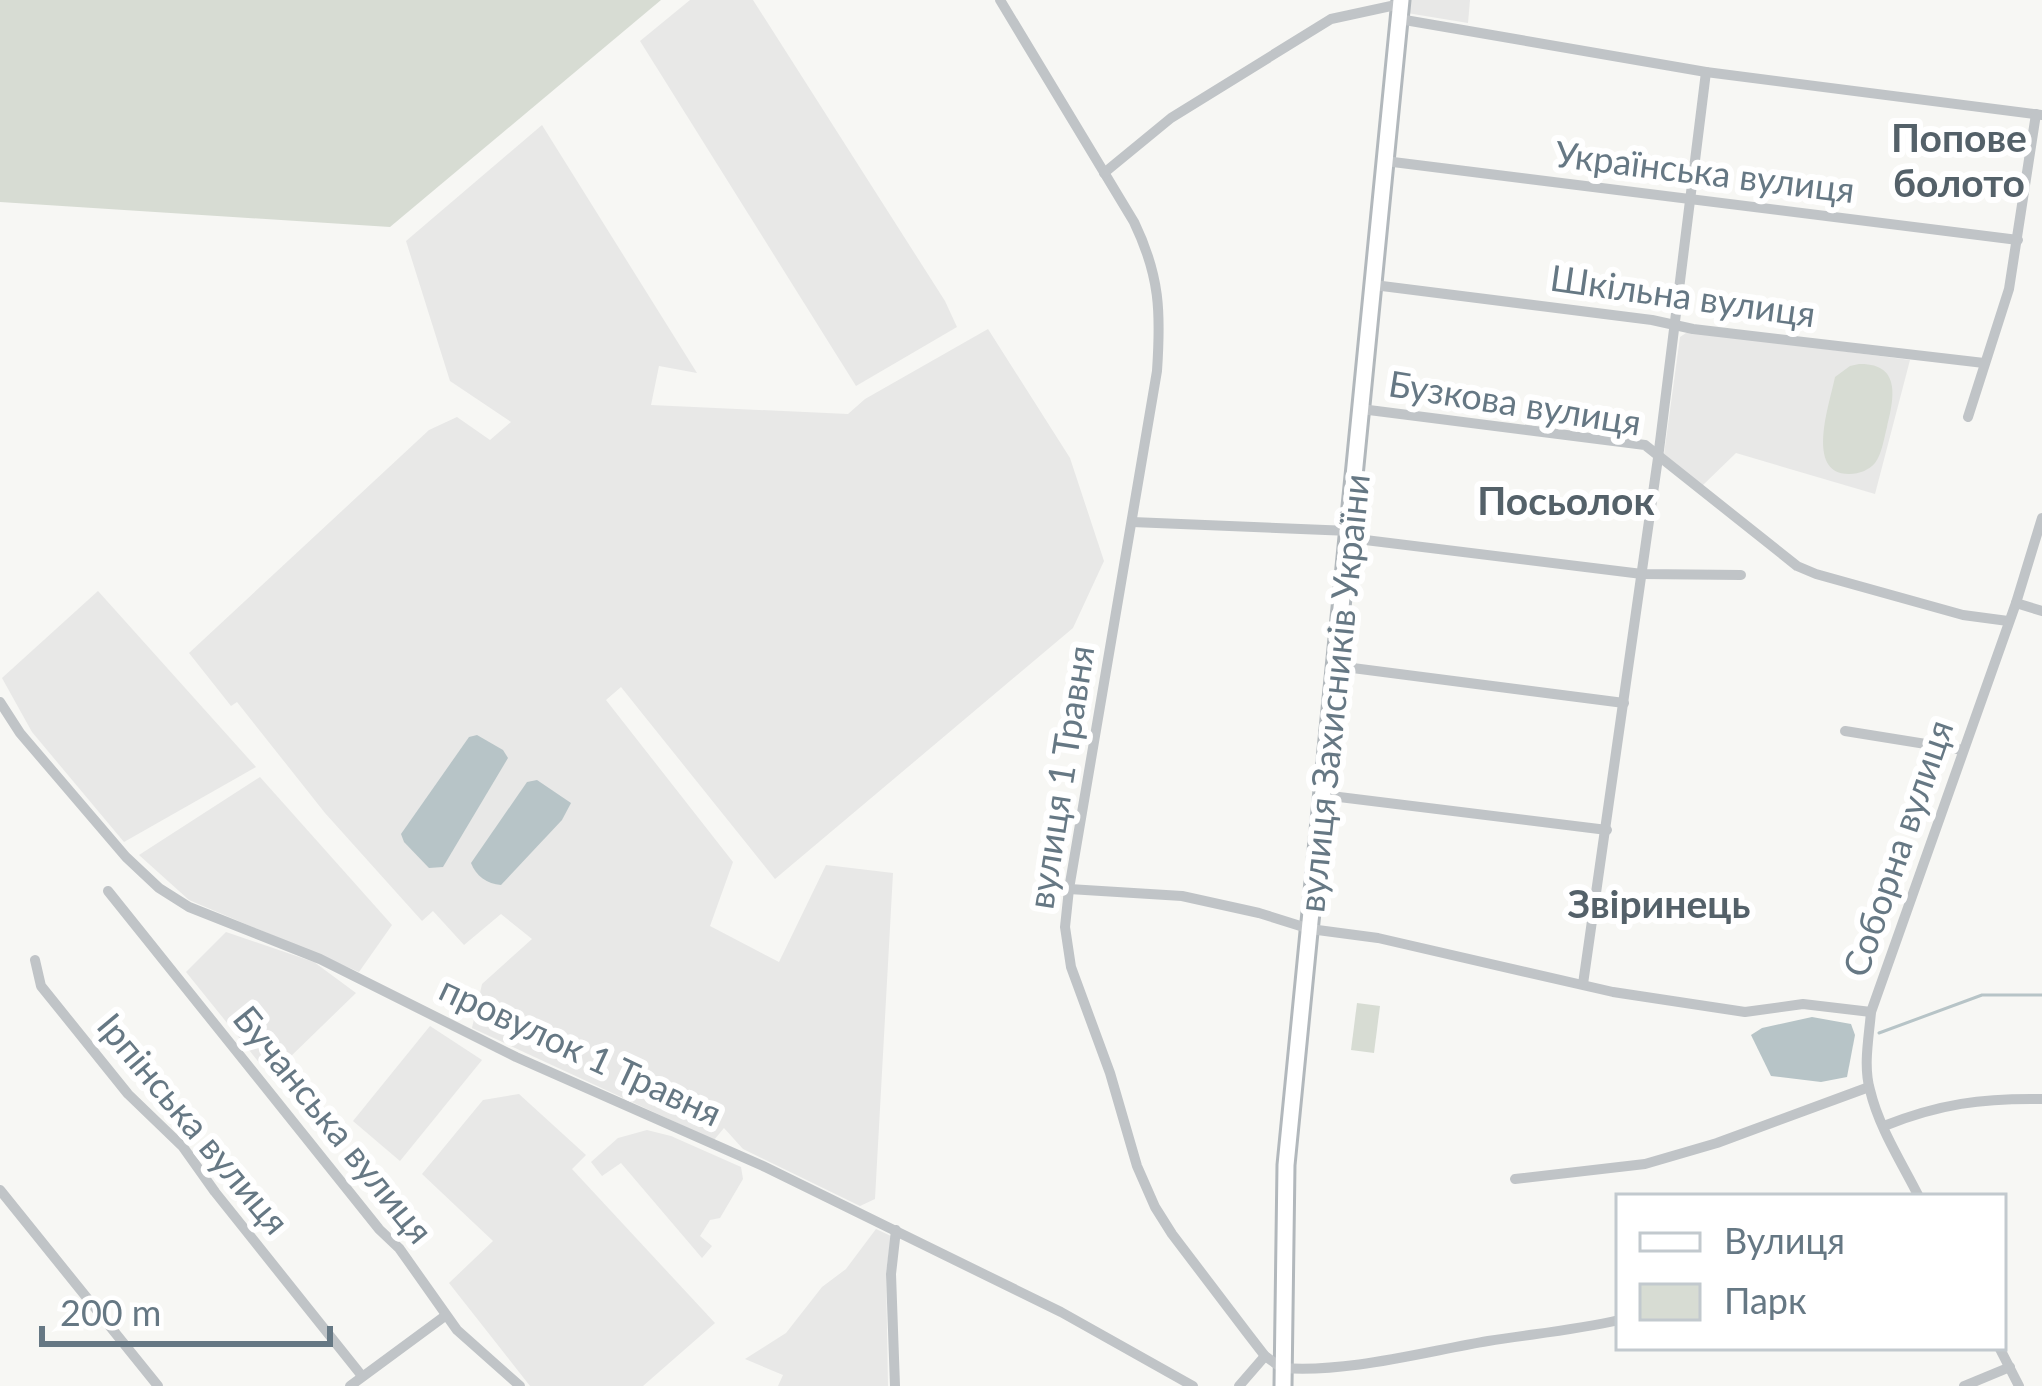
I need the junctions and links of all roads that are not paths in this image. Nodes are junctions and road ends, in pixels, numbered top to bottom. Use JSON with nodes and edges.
{"nodes":[{"id":1,"x":1000,"y":0,"type":"edge"},
{"id":2,"x":1400,"y":8,"type":"edge"},
{"id":3,"x":1706,"y":73,"type":"junction"},
{"id":4,"x":2039,"y":114,"type":"edge"},
{"id":5,"x":1385,"y":161,"type":"junction"},
{"id":6,"x":1104,"y":173,"type":"junction"},
{"id":7,"x":1690,"y":200,"type":"junction"},
{"id":8,"x":2018,"y":240,"type":"junction"},
{"id":9,"x":1374,"y":285,"type":"junction"},
{"id":10,"x":1674,"y":325,"type":"junction"},
{"id":11,"x":1984,"y":363,"type":"junction"},
{"id":12,"x":1361,"y":409,"type":"junction"},
{"id":13,"x":1968,"y":417,"type":"dead end"},
{"id":14,"x":1658,"y":458,"type":"junction"},
{"id":15,"x":2042,"y":518,"type":"edge"},
{"id":16,"x":1132,"y":522,"type":"junction"},
{"id":17,"x":1350,"y":534,"type":"junction"},
{"id":18,"x":1642,"y":574,"type":"junction"},
{"id":19,"x":1741,"y":575,"type":"dead end"},
{"id":20,"x":2016,"y":603,"type":"junction"},
{"id":21,"x":2042,"y":611,"type":"edge"},
{"id":22,"x":2008,"y":621,"type":"junction"},
{"id":23,"x":1337,"y":666,"type":"junction"},
{"id":24,"x":0,"y":702,"type":"edge"},
{"id":25,"x":1624,"y":703,"type":"junction"},
{"id":26,"x":1845,"y":731,"type":"dead end"},
{"id":27,"x":1963,"y":750,"type":"junction"},
{"id":28,"x":1324,"y":795,"type":"junction"},
{"id":29,"x":1607,"y":830,"type":"junction"},
{"id":30,"x":1069,"y":889,"type":"junction"},
{"id":31,"x":109,"y":891,"type":"dead end"},
{"id":32,"x":1310,"y":929,"type":"junction"},
{"id":33,"x":34,"y":960,"type":"dead end"},
{"id":34,"x":1583,"y":984,"type":"junction"},
{"id":35,"x":1871,"y":1012,"type":"junction"},
{"id":36,"x":1869,"y":1088,"type":"junction"},
{"id":37,"x":2042,"y":1099,"type":"edge"},
{"id":38,"x":1883,"y":1126,"type":"junction"},
{"id":39,"x":1515,"y":1179,"type":"dead end"},
{"id":40,"x":0,"y":1190,"type":"edge"},
{"id":41,"x":1917,"y":1194,"type":"edge"},
{"id":42,"x":896,"y":1230,"type":"junction"},
{"id":43,"x":445,"y":1316,"type":"junction"},
{"id":44,"x":1616,"y":1321,"type":"edge"},
{"id":45,"x":2000,"y":1350,"type":"edge"},
{"id":46,"x":1265,"y":1356,"type":"junction"},
{"id":47,"x":2009,"y":1367,"type":"junction"},
{"id":48,"x":1282,"y":1368,"type":"junction"},
{"id":49,"x":362,"y":1376,"type":"junction"},
{"id":50,"x":158,"y":1386,"type":"edge"},
{"id":51,"x":350,"y":1386,"type":"edge"},
{"id":52,"x":520,"y":1386,"type":"edge"},
{"id":53,"x":895,"y":1386,"type":"edge"},
{"id":54,"x":1193,"y":1386,"type":"edge"},
{"id":55,"x":1239,"y":1386,"type":"edge"},
{"id":56,"x":1282,"y":1386,"type":"edge"},
{"id":57,"x":1964,"y":1386,"type":"edge"},
{"id":58,"x":2019,"y":1386,"type":"edge"}],
"edges":[{"from":1,"to":6,"type":"street","name":"вулиця 1 Травня"},
{"from":2,"to":3,"type":"street"},
{"from":2,"to":5,"type":"street","name":"вулиця Захисників України"},
{"from":2,"to":6,"type":"street"},
{"from":3,"to":4,"type":"street"},
{"from":3,"to":7,"type":"street"},
{"from":4,"to":8,"type":"street"},
{"from":5,"to":7,"type":"street","name":"Українська вулиця"},
{"from":5,"to":9,"type":"street","name":"вулиця Захисників України"},
{"from":6,"to":16,"type":"street","name":"вулиця 1 Травня"},
{"from":7,"to":8,"type":"street","name":"Українська вулиця"},
{"from":7,"to":10,"type":"street"},
{"from":8,"to":11,"type":"street"},
{"from":9,"to":10,"type":"street","name":"Шкільна вулиця"},
{"from":9,"to":12,"type":"street","name":"вулиця Захисників України"},
{"from":10,"to":11,"type":"street","name":"Шкільна вулиця"},
{"from":10,"to":14,"type":"street"},
{"from":11,"to":13,"type":"street"},
{"from":12,"to":14,"type":"street","name":"Бузкова вулиця"},
{"from":12,"to":17,"type":"street","name":"вулиця Захисників України"},
{"from":14,"to":18,"type":"street"},
{"from":14,"to":22,"type":"street","name":"Бузкова вулиця"},
{"from":15,"to":20,"type":"street","name":"Соборна вулиця"},
{"from":16,"to":17,"type":"street"},
{"from":16,"to":30,"type":"street","name":"вулиця 1 Травня"},
{"from":17,"to":18,"type":"street"},
{"from":17,"to":23,"type":"street","name":"вулиця Захисників України"},
{"from":18,"to":19,"type":"street"},
{"from":18,"to":25,"type":"street"},
{"from":20,"to":21,"type":"street"},
{"from":20,"to":22,"type":"street","name":"Соборна вулиця"},
{"from":22,"to":27,"type":"street","name":"Соборна вулиця"},
{"from":23,"to":25,"type":"street"},
{"from":23,"to":28,"type":"street","name":"вулиця Захисників України"},
{"from":24,"to":42,"type":"street","name":"провулок 1 Травня"},
{"from":25,"to":29,"type":"street"},
{"from":26,"to":27,"type":"street"},
{"from":27,"to":35,"type":"street","name":"Соборна вулиця"},
{"from":28,"to":29,"type":"street"},
{"from":28,"to":32,"type":"street","name":"вулиця Захисників України"},
{"from":29,"to":34,"type":"street"},
{"from":30,"to":32,"type":"street"},
{"from":30,"to":46,"type":"street","name":"вулиця 1 Травня"},
{"from":31,"to":43,"type":"street","name":"Бучанська вулиця"},
{"from":32,"to":34,"type":"street"},
{"from":32,"to":48,"type":"street","name":"вулиця Захисників України"},
{"from":33,"to":49,"type":"street","name":"Ірпінська вулиця"},
{"from":34,"to":35,"type":"street"},
{"from":35,"to":36,"type":"street","name":"Соборна вулиця"},
{"from":36,"to":38,"type":"street","name":"Соборна вулиця"},
{"from":36,"to":39,"type":"street"},
{"from":37,"to":38,"type":"street"},
{"from":38,"to":41,"type":"street","name":"Соборна вулиця"},
{"from":40,"to":50,"type":"street"},
{"from":42,"to":53,"type":"street"},
{"from":42,"to":54,"type":"street","name":"провулок 1 Травня"},
{"from":43,"to":49,"type":"street"},
{"from":43,"to":52,"type":"street","name":"Бучанська вулиця"},
{"from":44,"to":48,"type":"street"},
{"from":45,"to":47,"type":"street"},
{"from":46,"to":48,"type":"street","name":"вулиця 1 Травня"},
{"from":46,"to":55,"type":"street"},
{"from":47,"to":57,"type":"street"},
{"from":47,"to":58,"type":"street"},
{"from":48,"to":56,"type":"street","name":"вулиця Захисників України"},
{"from":49,"to":51,"type":"street"}]}
